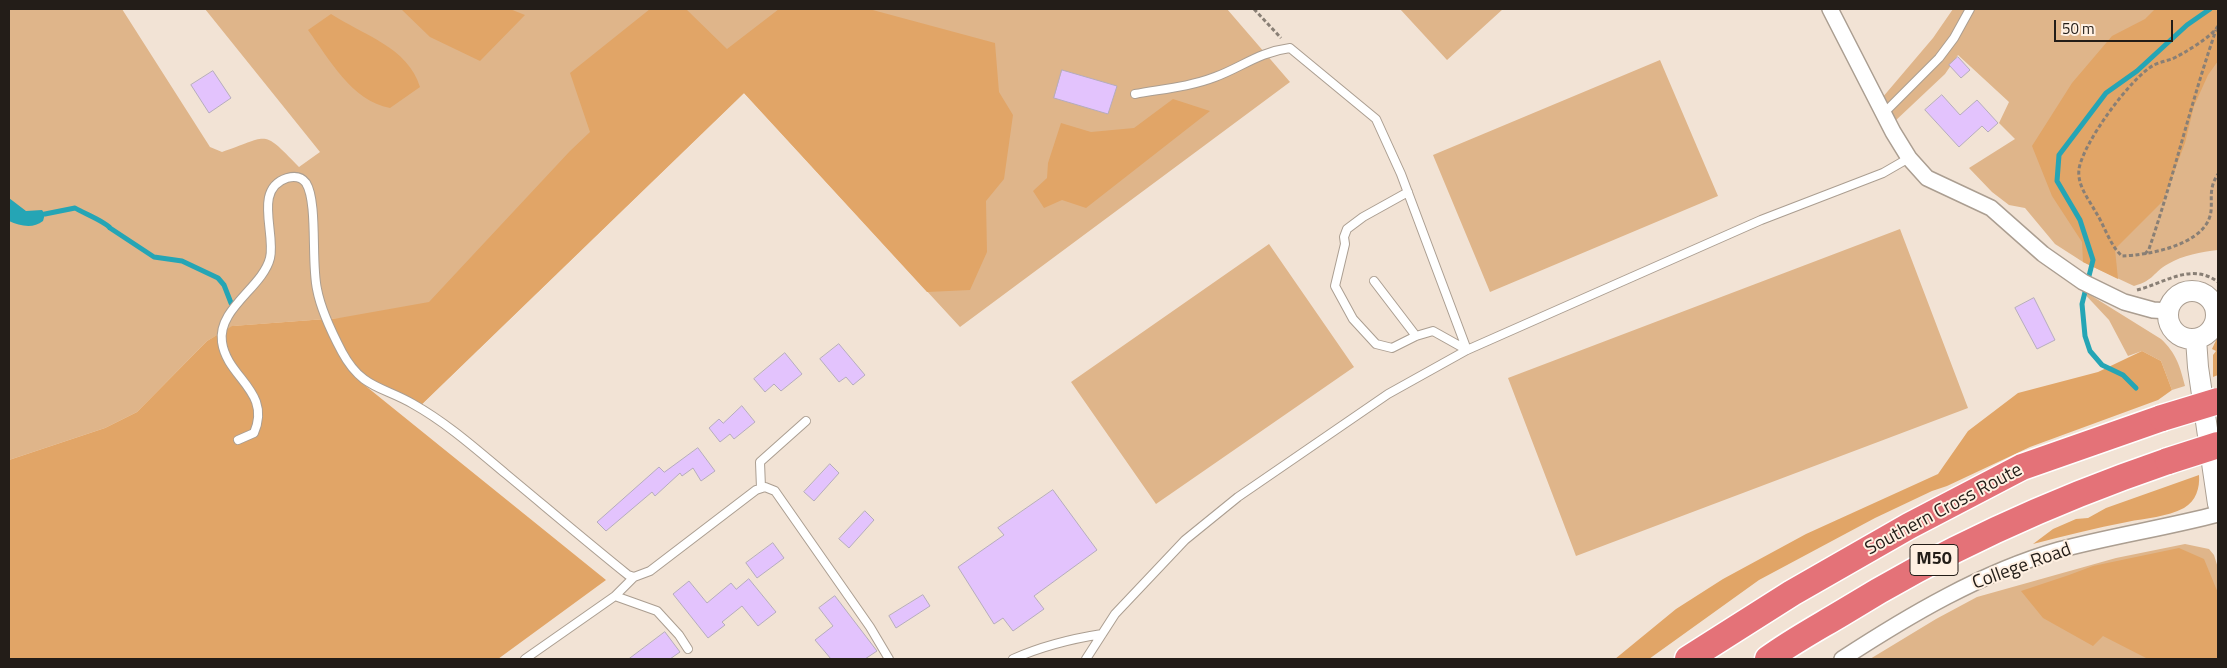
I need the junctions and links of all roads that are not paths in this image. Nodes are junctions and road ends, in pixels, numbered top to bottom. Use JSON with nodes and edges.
{"nodes":[{"id":1,"x":1830,"y":9,"type":"edge"},
{"id":2,"x":1970,"y":9,"type":"edge"},
{"id":3,"x":1135,"y":94,"type":"dead end"},
{"id":4,"x":1883,"y":114,"type":"junction"},
{"id":5,"x":1909,"y":158,"type":"junction"},
{"id":6,"x":1408,"y":192,"type":"junction"},
{"id":7,"x":1374,"y":281,"type":"dead end"},
{"id":8,"x":2217,"y":310,"type":"edge"},
{"id":9,"x":2169,"y":311,"type":"junction"},
{"id":10,"x":1416,"y":336,"type":"junction"},
{"id":11,"x":2196,"y":339,"type":"junction"},
{"id":12,"x":1467,"y":350,"type":"junction"},
{"id":13,"x":2218,"y":400,"type":"edge"},
{"id":14,"x":806,"y":421,"type":"dead end"},
{"id":15,"x":238,"y":440,"type":"dead end"},
{"id":16,"x":2218,"y":444,"type":"edge"},
{"id":17,"x":761,"y":488,"type":"junction"},
{"id":18,"x":2218,"y":504,"type":"edge"},
{"id":19,"x":2218,"y":514,"type":"edge"},
{"id":20,"x":634,"y":577,"type":"junction"},
{"id":21,"x":615,"y":596,"type":"junction"},
{"id":22,"x":1102,"y":634,"type":"junction"},
{"id":23,"x":688,"y":649,"type":"dead end"},
{"id":24,"x":525,"y":659,"type":"edge"},
{"id":25,"x":889,"y":659,"type":"edge"},
{"id":26,"x":1013,"y":659,"type":"edge"},
{"id":27,"x":1086,"y":659,"type":"edge"},
{"id":28,"x":1688,"y":659,"type":"edge"},
{"id":29,"x":1768,"y":659,"type":"edge"},
{"id":30,"x":1842,"y":659,"type":"edge"}],
"edges":[{"from":1,"to":4,"type":"street"},
{"from":2,"to":4,"type":"lane"},
{"from":3,"to":6,"type":"lane"},
{"from":4,"to":5,"type":"street"},
{"from":5,"to":9,"type":"street"},
{"from":5,"to":12,"type":"lane"},
{"from":6,"to":10,"type":"lane"},
{"from":6,"to":12,"type":"lane"},
{"from":7,"to":10,"type":"lane"},
{"from":8,"to":9,"type":"street"},
{"from":8,"to":11,"type":"street"},
{"from":9,"to":11,"type":"street"},
{"from":10,"to":12,"type":"lane"},
{"from":11,"to":18,"type":"street"},
{"from":12,"to":22,"type":"lane"},
{"from":13,"to":28,"type":"highway","name":"Southern Cross Route","number":"M50","bridge":true},
{"from":14,"to":17,"type":"lane"},
{"from":15,"to":20,"type":"lane"},
{"from":16,"to":29,"type":"highway","number":"M50","bridge":true},
{"from":17,"to":20,"type":"lane"},
{"from":17,"to":25,"type":"lane"},
{"from":19,"to":30,"type":"street","name":"College Road"},
{"from":20,"to":21,"type":"lane"},
{"from":21,"to":23,"type":"lane"},
{"from":21,"to":24,"type":"lane"},
{"from":22,"to":26,"type":"lane"},
{"from":22,"to":27,"type":"lane"}]}
